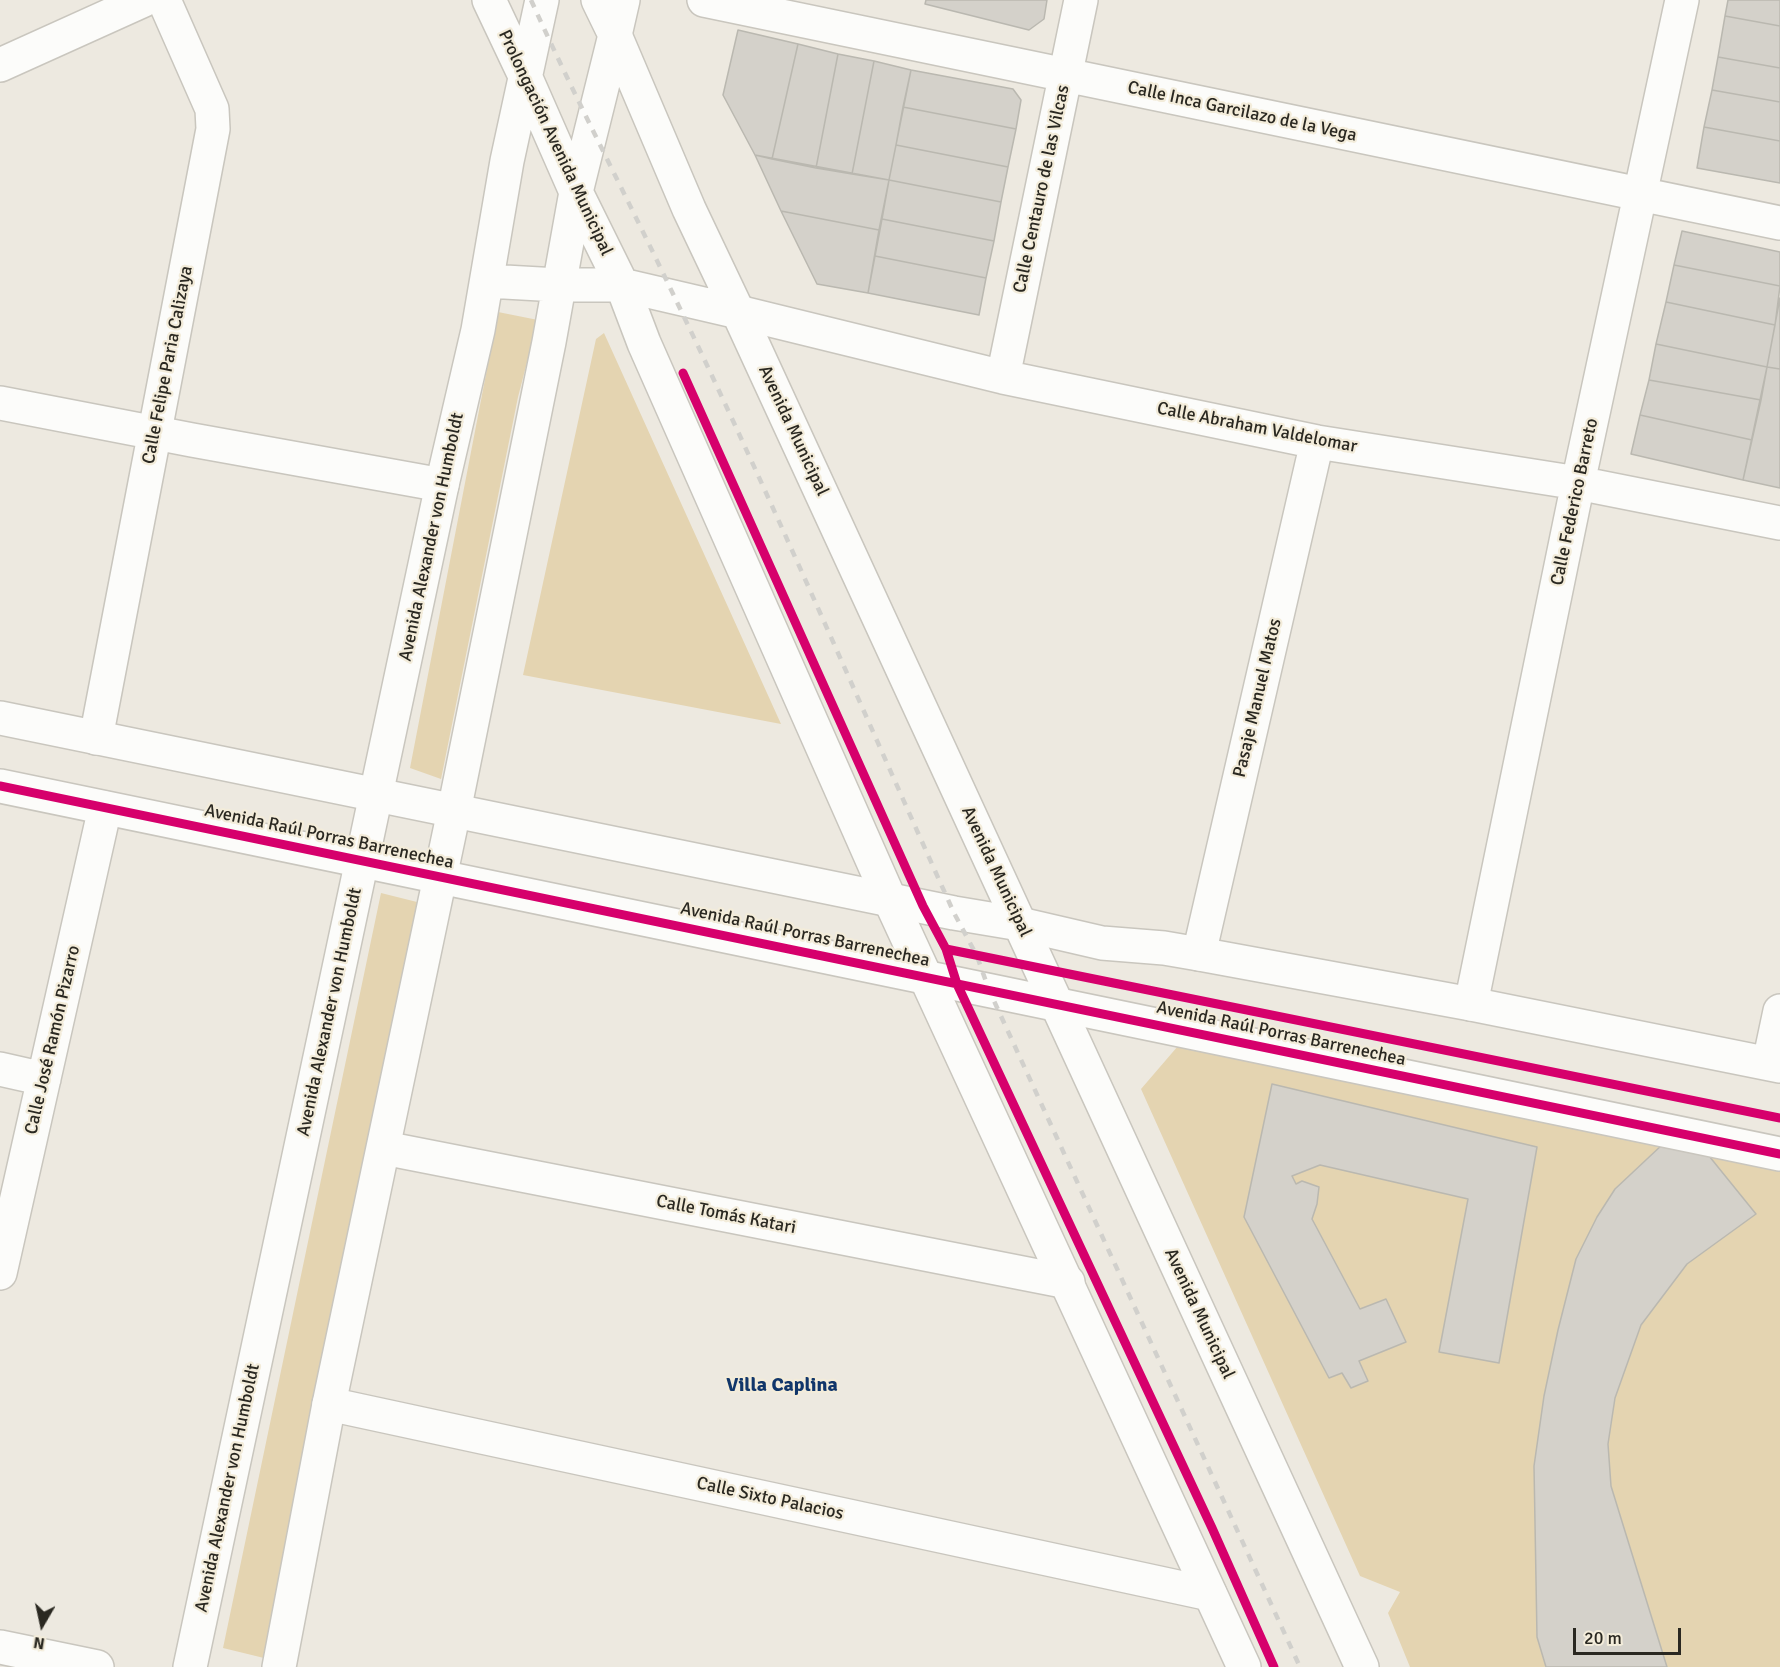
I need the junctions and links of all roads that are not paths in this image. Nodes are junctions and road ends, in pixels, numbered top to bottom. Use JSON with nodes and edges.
{"nodes":[{"id":1,"x":144,"y":0,"type":"edge"},
{"id":2,"x":164,"y":0,"type":"edge"},
{"id":3,"x":489,"y":0,"type":"edge"},
{"id":4,"x":542,"y":0,"type":"edge"},
{"id":5,"x":597,"y":0,"type":"edge"},
{"id":6,"x":623,"y":0,"type":"edge"},
{"id":7,"x":704,"y":0,"type":"edge"},
{"id":8,"x":1081,"y":0,"type":"edge"},
{"id":9,"x":1682,"y":0,"type":"edge"},
{"id":10,"x":615,"y":35,"type":"junction"},
{"id":11,"x":0,"y":65,"type":"edge"},
{"id":12,"x":1065,"y":75,"type":"junction"},
{"id":13,"x":525,"y":76,"type":"junction"},
{"id":14,"x":576,"y":192,"type":"junction"},
{"id":15,"x":1640,"y":194,"type":"junction"},
{"id":16,"x":1780,"y":223,"type":"edge"},
{"id":17,"x":487,"y":281,"type":"junction"},
{"id":18,"x":558,"y":285,"type":"junction"},
{"id":19,"x":622,"y":285,"type":"junction"},
{"id":20,"x":738,"y":312,"type":"junction"},
{"id":21,"x":1003,"y":377,"type":"junction"},
{"id":22,"x":0,"y":403,"type":"edge"},
{"id":23,"x":155,"y":433,"type":"junction"},
{"id":24,"x":1317,"y":442,"type":"junction"},
{"id":25,"x":1578,"y":483,"type":"junction"},
{"id":26,"x":442,"y":485,"type":"junction"},
{"id":27,"x":1780,"y":523,"type":"edge"},
{"id":28,"x":0,"y":718,"type":"edge"},
{"id":29,"x":96,"y":738,"type":"junction"},
{"id":30,"x":0,"y":786,"type":"edge"},
{"id":31,"x":376,"y":795,"type":"junction"},
{"id":32,"x":105,"y":808,"type":"junction"},
{"id":33,"x":454,"y":811,"type":"junction"},
{"id":34,"x":362,"y":861,"type":"junction"},
{"id":35,"x":441,"y":877,"type":"junction"},
{"id":36,"x":890,"y":900,"type":"junction"},
{"id":37,"x":1020,"y":924,"type":"junction"},
{"id":38,"x":1198,"y":954,"type":"junction"},
{"id":39,"x":927,"y":977,"type":"junction"},
{"id":40,"x":1057,"y":1004,"type":"junction"},
{"id":41,"x":1472,"y":1004,"type":"junction"},
{"id":42,"x":1780,"y":1011,"type":"edge"},
{"id":43,"x":1775,"y":1065,"type":"edge"},
{"id":44,"x":0,"y":1069,"type":"edge"},
{"id":45,"x":44,"y":1078,"type":"junction"},
{"id":46,"x":384,"y":1148,"type":"junction"},
{"id":47,"x":1780,"y":1154,"type":"edge"},
{"id":48,"x":0,"y":1273,"type":"edge"},
{"id":49,"x":1068,"y":1282,"type":"junction"},
{"id":50,"x":329,"y":1404,"type":"junction"},
{"id":51,"x":1210,"y":1594,"type":"junction"},
{"id":52,"x":0,"y":1647,"type":"edge"},
{"id":53,"x":97,"y":1667,"type":"edge"},
{"id":54,"x":190,"y":1667,"type":"edge"},
{"id":55,"x":279,"y":1667,"type":"edge"},
{"id":56,"x":1244,"y":1667,"type":"edge"},
{"id":57,"x":1362,"y":1667,"type":"edge"}],
"edges":[{"from":1,"to":11,"type":"street"},
{"from":2,"to":23,"type":"street","name":"Calle Felipe Paria Calizaya"},
{"from":3,"to":13,"type":"street","name":"Prolongación Avenida Municipal"},
{"from":4,"to":13,"type":"street","name":"Avenida Alexander von Humboldt"},
{"from":5,"to":10,"type":"street"},
{"from":6,"to":10,"type":"street"},
{"from":7,"to":12,"type":"street","name":"Calle Inca Garcilazo de la Vega"},
{"from":8,"to":12,"type":"street","name":"Calle Centauro de las Vilcas"},
{"from":9,"to":15,"type":"street","name":"Calle Federico Barreto"},
{"from":10,"to":14,"type":"street"},
{"from":10,"to":20,"type":"street","name":"Avenida Municipal"},
{"from":12,"to":15,"type":"street","name":"Calle Inca Garcilazo de la Vega"},
{"from":12,"to":21,"type":"street","name":"Calle Centauro de las Vilcas"},
{"from":13,"to":14,"type":"street","name":"Prolongación Avenida Municipal"},
{"from":13,"to":17,"type":"street","name":"Avenida Alexander von Humboldt"},
{"from":14,"to":18,"type":"street"},
{"from":14,"to":19,"type":"street","name":"Prolongación Avenida Municipal"},
{"from":15,"to":16,"type":"street","name":"Calle Inca Garcilazo de la Vega"},
{"from":15,"to":25,"type":"street","name":"Calle Federico Barreto"},
{"from":17,"to":18,"type":"street"},
{"from":17,"to":26,"type":"street","name":"Avenida Alexander von Humboldt"},
{"from":18,"to":19,"type":"street"},
{"from":18,"to":33,"type":"street"},
{"from":19,"to":20,"type":"street","name":"Calle Abraham Valdelomar"},
{"from":19,"to":36,"type":"street"},
{"from":20,"to":21,"type":"street","name":"Calle Abraham Valdelomar"},
{"from":20,"to":37,"type":"street","name":"Avenida Municipal"},
{"from":21,"to":24,"type":"street","name":"Calle Abraham Valdelomar"},
{"from":22,"to":23,"type":"street"},
{"from":23,"to":26,"type":"street"},
{"from":23,"to":29,"type":"street","name":"Calle Felipe Paria Calizaya"},
{"from":24,"to":25,"type":"street","name":"Calle Abraham Valdelomar"},
{"from":24,"to":38,"type":"street","name":"Pasaje Manuel Matos"},
{"from":25,"to":27,"type":"street","name":"Calle Abraham Valdelomar"},
{"from":25,"to":41,"type":"street","name":"Calle Federico Barreto"},
{"from":26,"to":31,"type":"street","name":"Avenida Alexander von Humboldt"},
{"from":28,"to":29,"type":"street"},
{"from":29,"to":31,"type":"street"},
{"from":30,"to":32,"type":"street","name":"Avenida Raúl Porras Barrenechea"},
{"from":31,"to":33,"type":"street"},
{"from":31,"to":34,"type":"street","name":"Avenida Alexander von Humboldt"},
{"from":32,"to":34,"type":"street","name":"Avenida Raúl Porras Barrenechea"},
{"from":32,"to":45,"type":"street","name":"Calle José Ramón Pizarro"},
{"from":33,"to":35,"type":"street"},
{"from":33,"to":36,"type":"street"},
{"from":34,"to":35,"type":"street","name":"Avenida Raúl Porras Barrenechea"},
{"from":34,"to":54,"type":"street","name":"Avenida Alexander von Humboldt"},
{"from":35,"to":39,"type":"street","name":"Avenida Raúl Porras Barrenechea"},
{"from":35,"to":46,"type":"street"},
{"from":36,"to":37,"type":"street"},
{"from":36,"to":39,"type":"street"},
{"from":37,"to":38,"type":"street"},
{"from":37,"to":40,"type":"street","name":"Avenida Municipal"},
{"from":38,"to":41,"type":"street"},
{"from":39,"to":40,"type":"street","name":"Avenida Raúl Porras Barrenechea"},
{"from":39,"to":49,"type":"street"},
{"from":40,"to":47,"type":"street","name":"Avenida Raúl Porras Barrenechea"},
{"from":40,"to":57,"type":"street","name":"Avenida Municipal"},
{"from":41,"to":43,"type":"street"},
{"from":42,"to":43,"type":"street"},
{"from":44,"to":45,"type":"street"},
{"from":45,"to":48,"type":"street","name":"Calle José Ramón Pizarro"},
{"from":46,"to":49,"type":"street","name":"Calle Tomás Katari"},
{"from":46,"to":50,"type":"street"},
{"from":49,"to":51,"type":"street"},
{"from":50,"to":51,"type":"street","name":"Calle Sixto Palacios"},
{"from":50,"to":55,"type":"street"},
{"from":51,"to":56,"type":"street"},
{"from":52,"to":53,"type":"street"}]}
